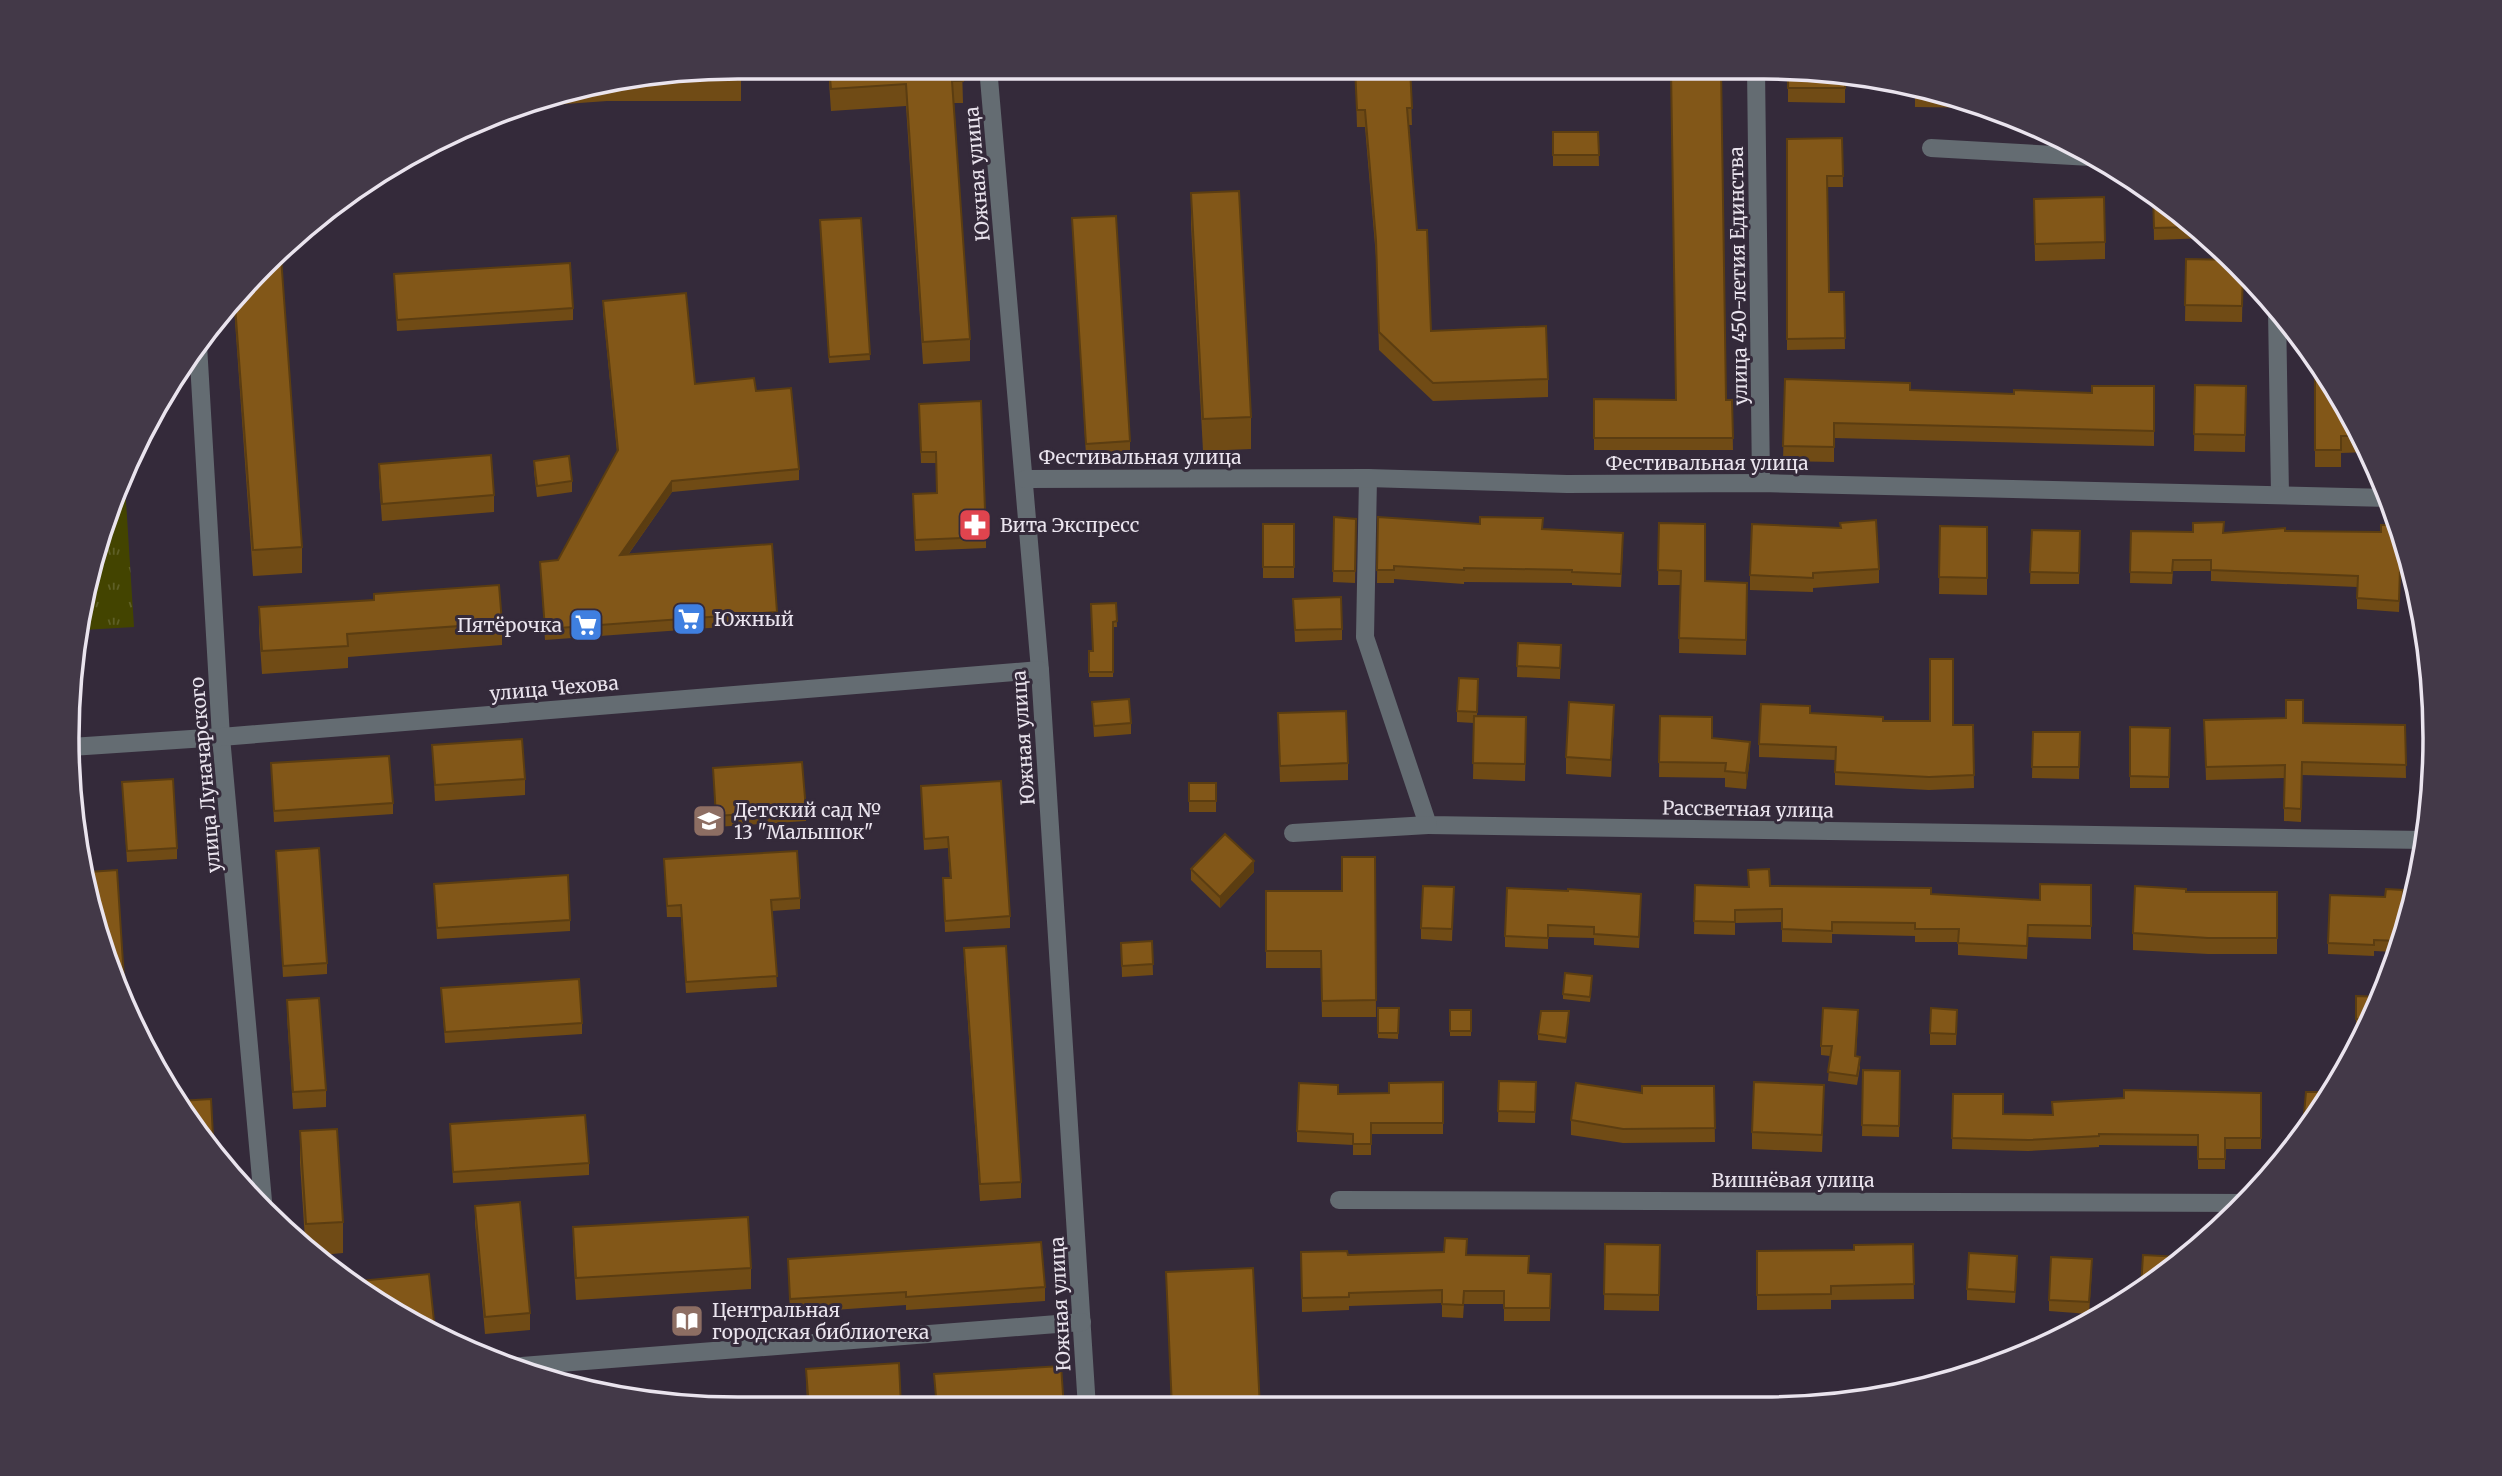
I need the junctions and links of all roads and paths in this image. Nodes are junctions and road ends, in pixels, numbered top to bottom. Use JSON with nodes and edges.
{"nodes":[{"id":1,"x":989,"y":79,"type":"edge"},
{"id":2,"x":1756,"y":79,"type":"edge"},
{"id":3,"x":1931,"y":148,"type":"dead end"},
{"id":4,"x":2073,"y":156,"type":"edge"},
{"id":5,"x":2277,"y":325,"type":"edge"},
{"id":6,"x":199,"y":360,"type":"edge"},
{"id":7,"x":1367,"y":478,"type":"junction"},
{"id":8,"x":1025,"y":479,"type":"junction"},
{"id":9,"x":1761,"y":483,"type":"junction"},
{"id":10,"x":2280,"y":495,"type":"junction"},
{"id":11,"x":2377,"y":498,"type":"edge"},
{"id":12,"x":1040,"y":670,"type":"junction"},
{"id":13,"x":221,"y":737,"type":"junction"},
{"id":14,"x":79,"y":746,"type":"edge"},
{"id":15,"x":1428,"y":825,"type":"junction"},
{"id":16,"x":1293,"y":833,"type":"dead end"},
{"id":17,"x":2416,"y":839,"type":"edge"},
{"id":18,"x":262,"y":1194,"type":"edge"},
{"id":19,"x":1339,"y":1200,"type":"dead end"},
{"id":20,"x":2231,"y":1203,"type":"edge"},
{"id":21,"x":1082,"y":1322,"type":"junction"},
{"id":22,"x":535,"y":1365,"type":"edge"},
{"id":23,"x":1086,"y":1397,"type":"edge"}],
"edges":[{"from":1,"to":8,"type":"street","name":"Южная улица"},
{"from":2,"to":9,"type":"street","name":"улица 450-летия Единства"},
{"from":3,"to":4,"type":"street"},
{"from":5,"to":10,"type":"street"},
{"from":6,"to":13,"type":"street","name":"улица Луначарского"},
{"from":7,"to":8,"type":"street","name":"Фестивальная улица"},
{"from":7,"to":9,"type":"street","name":"Фестивальная улица"},
{"from":7,"to":15,"type":"street"},
{"from":8,"to":12,"type":"street","name":"Южная улица"},
{"from":9,"to":10,"type":"street","name":"Фестивальная улица"},
{"from":10,"to":11,"type":"street","name":"Фестивальная улица"},
{"from":12,"to":13,"type":"street","name":"улица Чехова"},
{"from":12,"to":21,"type":"street","name":"Южная улица"},
{"from":13,"to":14,"type":"street","name":"улица Чехова"},
{"from":13,"to":18,"type":"street","name":"улица Луначарского"},
{"from":15,"to":16,"type":"street","name":"Рассветная улица"},
{"from":15,"to":17,"type":"street","name":"Рассветная улица"},
{"from":19,"to":20,"type":"street","name":"Вишнёвая улица"},
{"from":21,"to":22,"type":"street"},
{"from":21,"to":23,"type":"street","name":"Южная улица"}]}
